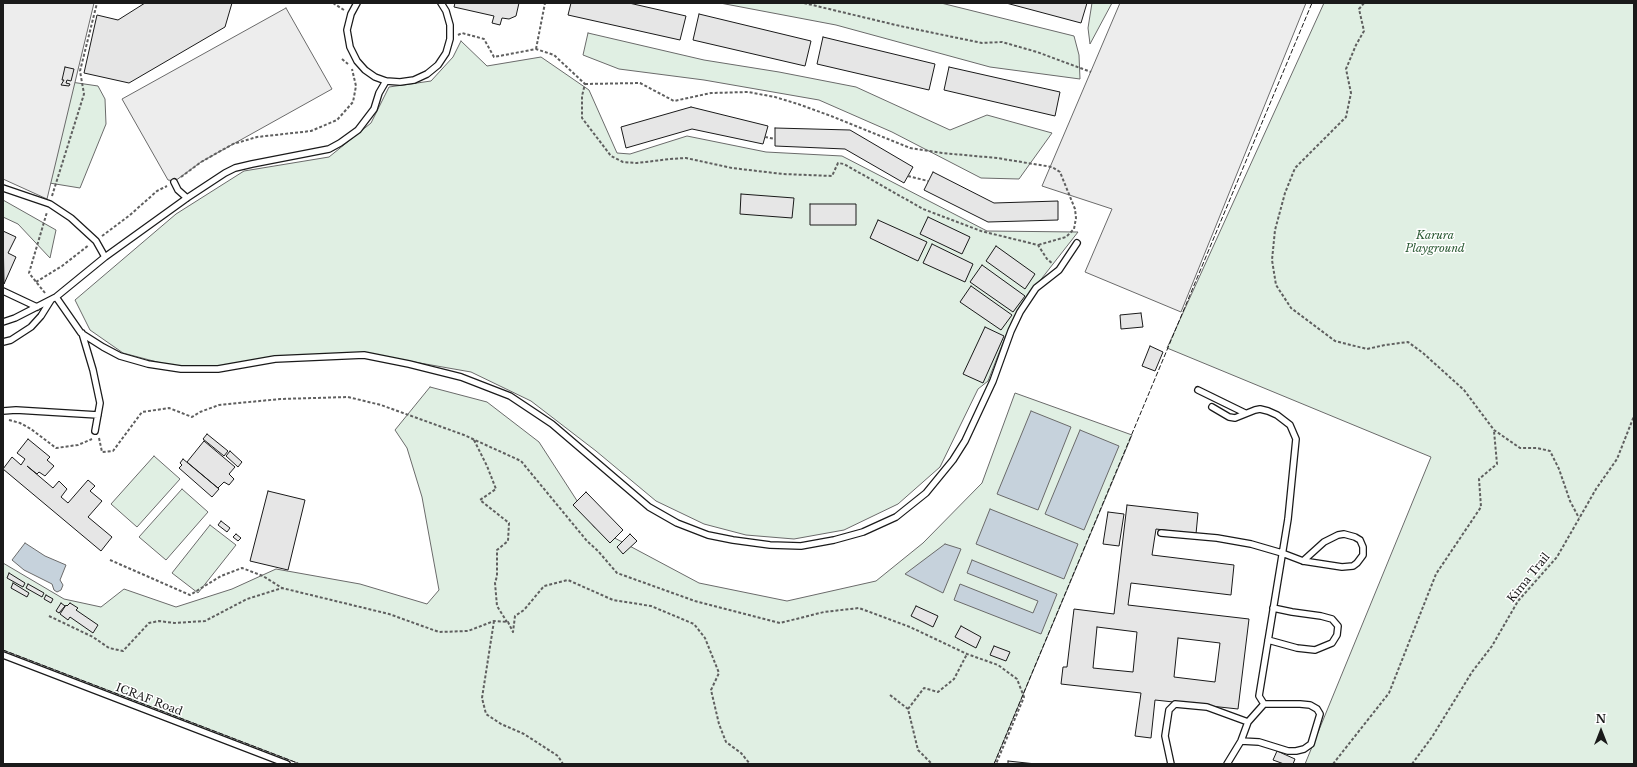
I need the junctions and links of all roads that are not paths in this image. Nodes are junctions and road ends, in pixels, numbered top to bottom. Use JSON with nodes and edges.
{"nodes":[{"id":1,"x":357,"y":3,"type":"edge"},
{"id":2,"x":441,"y":3,"type":"edge"},
{"id":3,"x":386,"y":81,"type":"junction"},
{"id":4,"x":174,"y":182,"type":"road end"},
{"id":5,"x":3,"y":188,"type":"edge"},
{"id":6,"x":186,"y":198,"type":"junction"},
{"id":7,"x":1077,"y":243,"type":"dead end"},
{"id":8,"x":105,"y":257,"type":"junction"},
{"id":9,"x":3,"y":291,"type":"edge"},
{"id":10,"x":54,"y":298,"type":"junction"},
{"id":11,"x":37,"y":307,"type":"junction"},
{"id":12,"x":3,"y":322,"type":"edge"},
{"id":13,"x":81,"y":333,"type":"junction"},
{"id":14,"x":3,"y":342,"type":"edge"},
{"id":15,"x":1198,"y":390,"type":"dead end"},
{"id":16,"x":1212,"y":407,"type":"dead end"},
{"id":17,"x":3,"y":411,"type":"edge"},
{"id":18,"x":1245,"y":413,"type":"junction"},
{"id":19,"x":98,"y":415,"type":"junction"},
{"id":20,"x":95,"y":431,"type":"dead end"},
{"id":21,"x":1161,"y":533,"type":"dead end"},
{"id":22,"x":1282,"y":553,"type":"junction"},
{"id":23,"x":1303,"y":561,"type":"junction"},
{"id":24,"x":1273,"y":608,"type":"junction"},
{"id":25,"x":1268,"y":640,"type":"junction"},
{"id":26,"x":3,"y":655,"type":"edge"},
{"id":27,"x":1264,"y":704,"type":"junction"},
{"id":28,"x":1248,"y":722,"type":"junction"},
{"id":29,"x":1240,"y":741,"type":"junction"},
{"id":30,"x":287,"y":764,"type":"edge"},
{"id":31,"x":1171,"y":764,"type":"edge"},
{"id":32,"x":1227,"y":764,"type":"edge"}],
"edges":[{"from":1,"to":3,"type":"lane"},
{"from":2,"to":3,"type":"lane"},
{"from":3,"to":6,"type":"lane"},
{"from":4,"to":6,"type":"lane"},
{"from":5,"to":8,"type":"lane"},
{"from":6,"to":8,"type":"lane"},
{"from":7,"to":13,"type":"lane"},
{"from":8,"to":10,"type":"lane"},
{"from":9,"to":11,"type":"lane"},
{"from":10,"to":11,"type":"lane"},
{"from":10,"to":13,"type":"lane"},
{"from":10,"to":14,"type":"lane"},
{"from":11,"to":12,"type":"lane"},
{"from":13,"to":19,"type":"lane"},
{"from":15,"to":18,"type":"lane"},
{"from":16,"to":18,"type":"lane"},
{"from":17,"to":19,"type":"lane"},
{"from":18,"to":22,"type":"lane"},
{"from":19,"to":20,"type":"lane"},
{"from":21,"to":22,"type":"lane"},
{"from":22,"to":23,"type":"lane"},
{"from":22,"to":24,"type":"lane"},
{"from":23,"to":23,"type":"lane"},
{"from":24,"to":25,"type":"lane"},
{"from":24,"to":25,"type":"lane"},
{"from":25,"to":27,"type":"lane"},
{"from":26,"to":30,"type":"lane","name":"ICRAF Road"},
{"from":27,"to":28,"type":"lane"},
{"from":27,"to":29,"type":"lane"},
{"from":28,"to":29,"type":"lane"},
{"from":28,"to":31,"type":"lane"},
{"from":29,"to":32,"type":"lane"}]}
